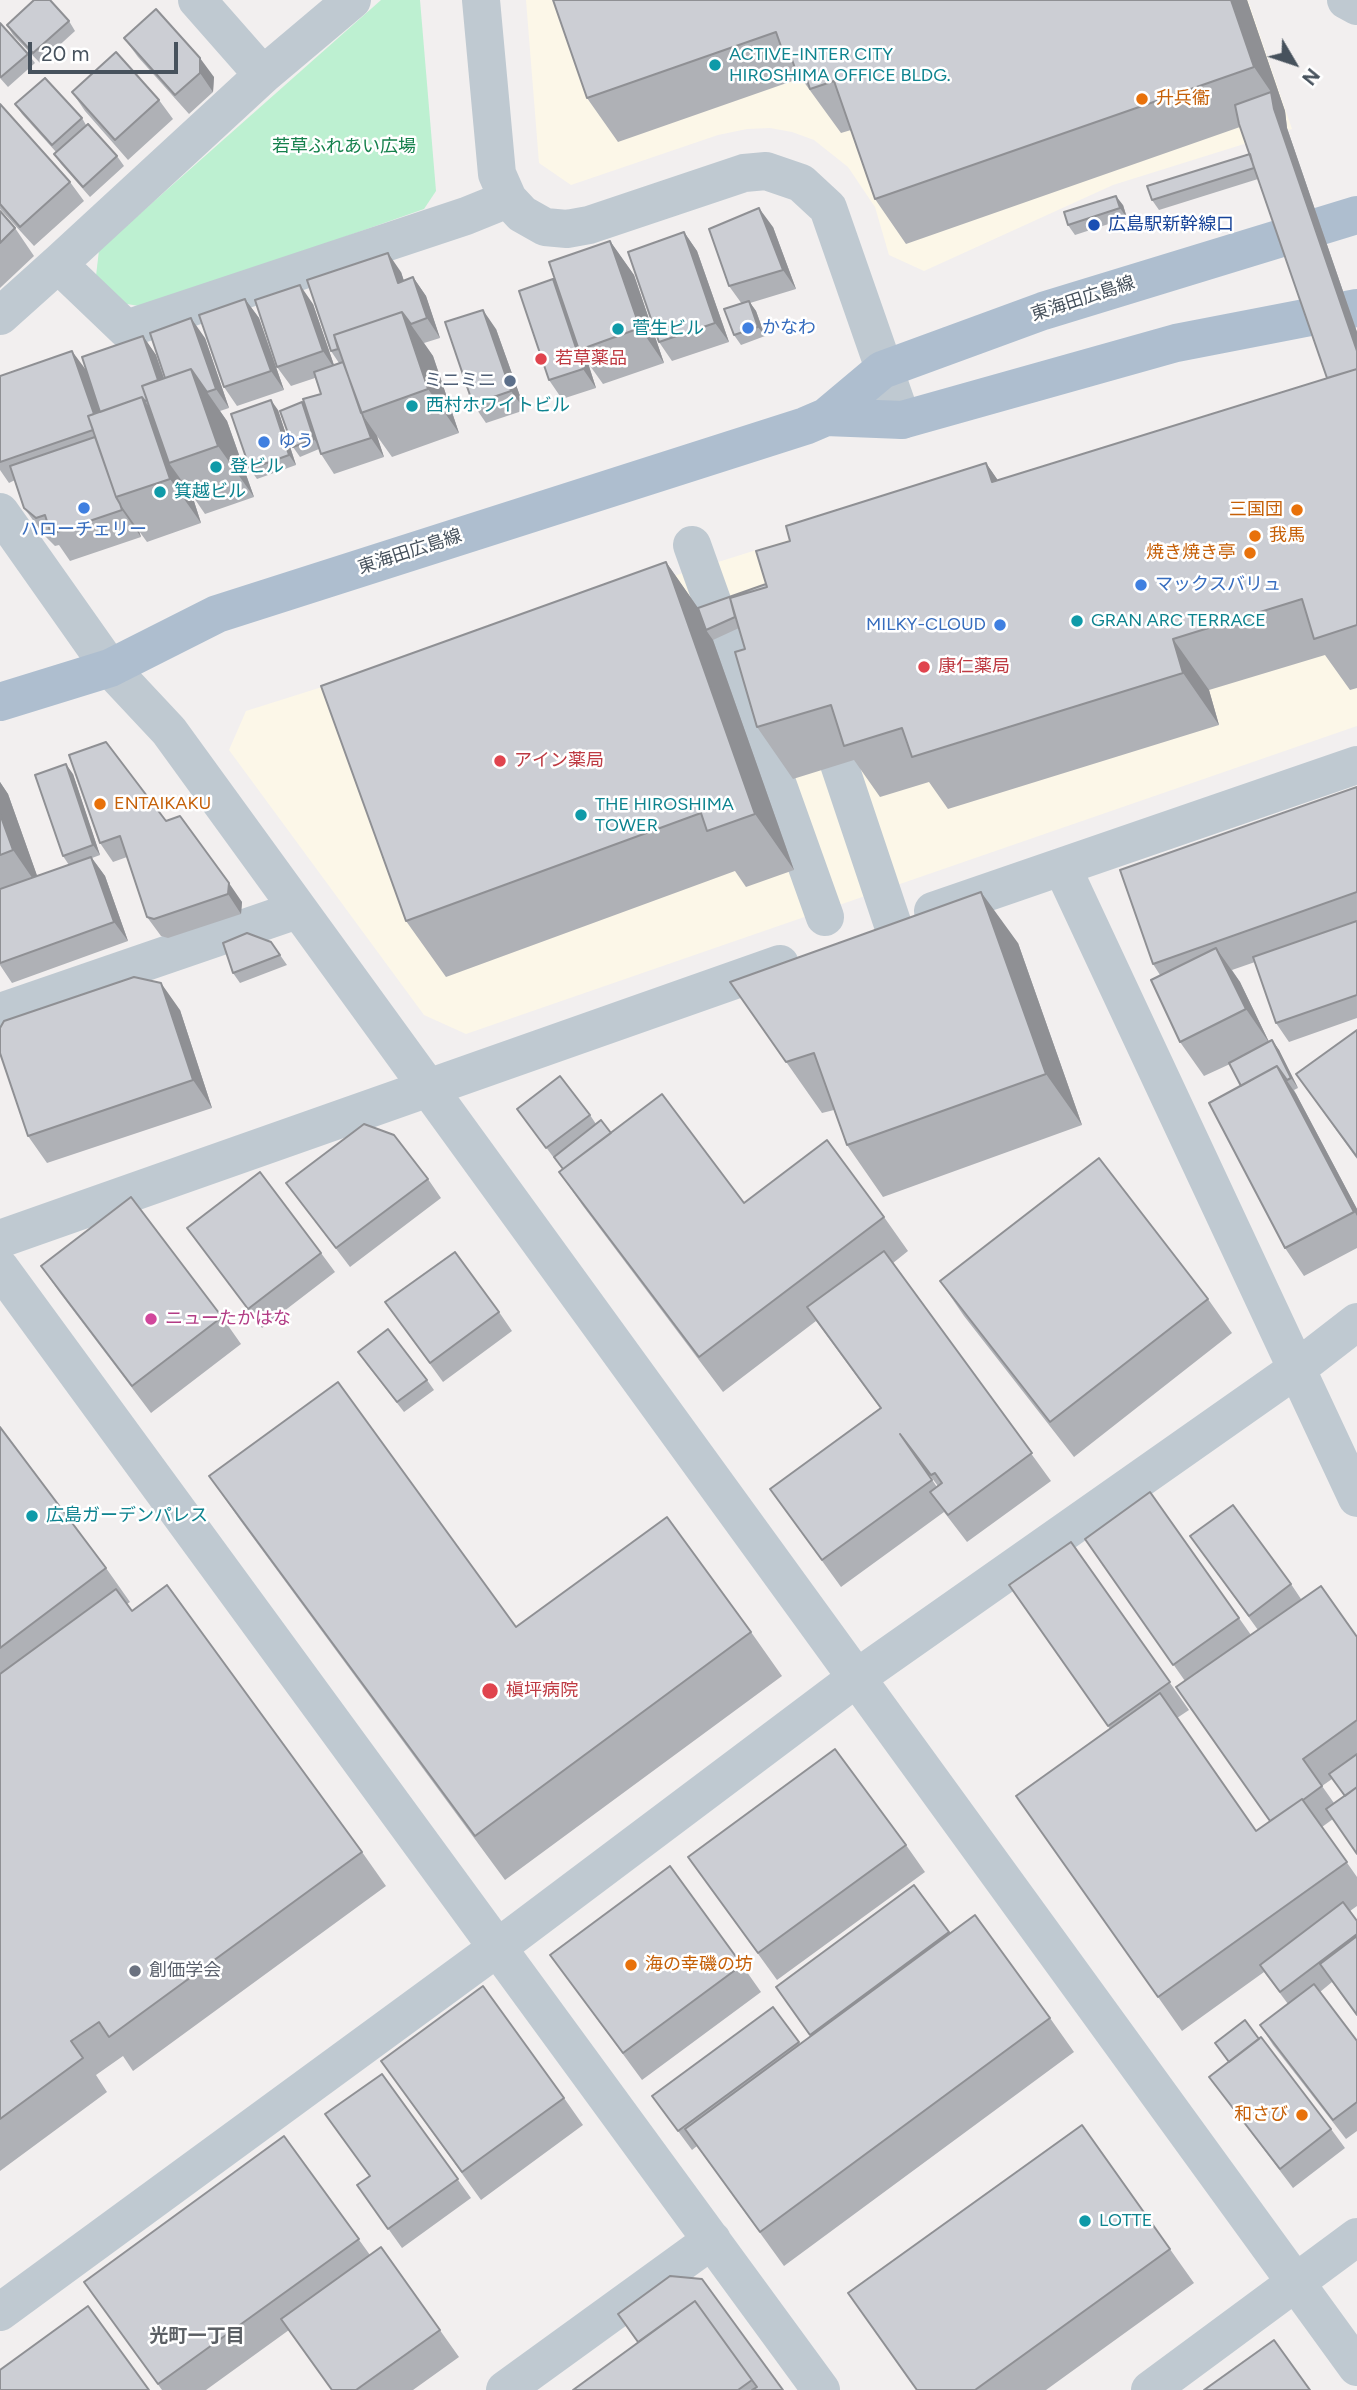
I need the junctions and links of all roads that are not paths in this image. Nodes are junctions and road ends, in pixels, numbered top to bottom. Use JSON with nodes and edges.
{"nodes":[{"id":1,"x":197,"y":0,"type":"edge"},
{"id":2,"x":352,"y":0,"type":"edge"},
{"id":3,"x":481,"y":0,"type":"edge"},
{"id":4,"x":1346,"y":0,"type":"edge"},
{"id":5,"x":1357,"y":6,"type":"edge"},
{"id":6,"x":263,"y":75,"type":"junction"},
{"id":7,"x":508,"y":199,"type":"junction"},
{"id":8,"x":1357,"y":215,"type":"edge"},
{"id":9,"x":58,"y":264,"type":"junction"},
{"id":10,"x":1357,"y":308,"type":"edge"},
{"id":11,"x":0,"y":316,"type":"edge"},
{"id":12,"x":882,"y":370,"type":"junction"},
{"id":13,"x":826,"y":417,"type":"junction"},
{"id":14,"x":902,"y":420,"type":"junction"},
{"id":15,"x":0,"y":512,"type":"edge"},
{"id":16,"x":692,"y":545,"type":"dead end"},
{"id":17,"x":110,"y":668,"type":"junction"},
{"id":18,"x":0,"y":702,"type":"edge"},
{"id":19,"x":839,"y":764,"type":"edge"},
{"id":20,"x":1357,"y":765,"type":"edge"},
{"id":21,"x":1062,"y":867,"type":"junction"},
{"id":22,"x":297,"y":910,"type":"junction"},
{"id":23,"x":825,"y":917,"type":"dead end"},
{"id":24,"x":893,"y":925,"type":"junction"},
{"id":25,"x":0,"y":1012,"type":"edge"},
{"id":26,"x":427,"y":1088,"type":"junction"},
{"id":27,"x":0,"y":1239,"type":"edge"},
{"id":28,"x":0,"y":1268,"type":"edge"},
{"id":29,"x":1357,"y":1322,"type":"edge"},
{"id":30,"x":1295,"y":1370,"type":"junction"},
{"id":31,"x":1357,"y":1498,"type":"edge"},
{"id":32,"x":855,"y":1679,"type":"junction"},
{"id":33,"x":497,"y":1948,"type":"junction"},
{"id":34,"x":1357,"y":2237,"type":"edge"},
{"id":35,"x":712,"y":2241,"type":"junction"},
{"id":36,"x":1295,"y":2281,"type":"junction"},
{"id":37,"x":0,"y":2312,"type":"edge"},
{"id":38,"x":1357,"y":2367,"type":"edge"},
{"id":39,"x":505,"y":2390,"type":"edge"},
{"id":40,"x":821,"y":2390,"type":"edge"},
{"id":41,"x":1150,"y":2390,"type":"edge"}],
"edges":[{"from":1,"to":6,"type":"street"},
{"from":2,"to":6,"type":"street"},
{"from":3,"to":7,"type":"street"},
{"from":4,"to":5,"type":"street"},
{"from":6,"to":9,"type":"street"},
{"from":7,"to":9,"type":"street"},
{"from":7,"to":12,"type":"street"},
{"from":8,"to":12,"type":"main road","name":"東海田広島線"},
{"from":9,"to":11,"type":"street"},
{"from":10,"to":14,"type":"main road","name":"東海田広島線"},
{"from":12,"to":13,"type":"main road","name":"東海田広島線"},
{"from":12,"to":14,"type":"street"},
{"from":13,"to":14,"type":"main road","name":"東海田広島線"},
{"from":13,"to":17,"type":"main road","name":"東海田広島線"},
{"from":15,"to":17,"type":"street"},
{"from":16,"to":23,"type":"street"},
{"from":17,"to":18,"type":"main road","name":"東海田広島線"},
{"from":17,"to":22,"type":"street"},
{"from":19,"to":24,"type":"street"},
{"from":20,"to":21,"type":"street"},
{"from":21,"to":24,"type":"street"},
{"from":21,"to":30,"type":"street"},
{"from":22,"to":25,"type":"street"},
{"from":22,"to":26,"type":"street"},
{"from":24,"to":26,"type":"street"},
{"from":26,"to":27,"type":"street"},
{"from":26,"to":32,"type":"street"},
{"from":28,"to":33,"type":"street"},
{"from":29,"to":30,"type":"street"},
{"from":30,"to":31,"type":"street"},
{"from":30,"to":32,"type":"street"},
{"from":32,"to":33,"type":"street"},
{"from":32,"to":36,"type":"street"},
{"from":33,"to":35,"type":"street"},
{"from":33,"to":37,"type":"street"},
{"from":34,"to":36,"type":"street"},
{"from":35,"to":39,"type":"street"},
{"from":35,"to":40,"type":"street"},
{"from":36,"to":38,"type":"street"},
{"from":36,"to":41,"type":"street"}]}
